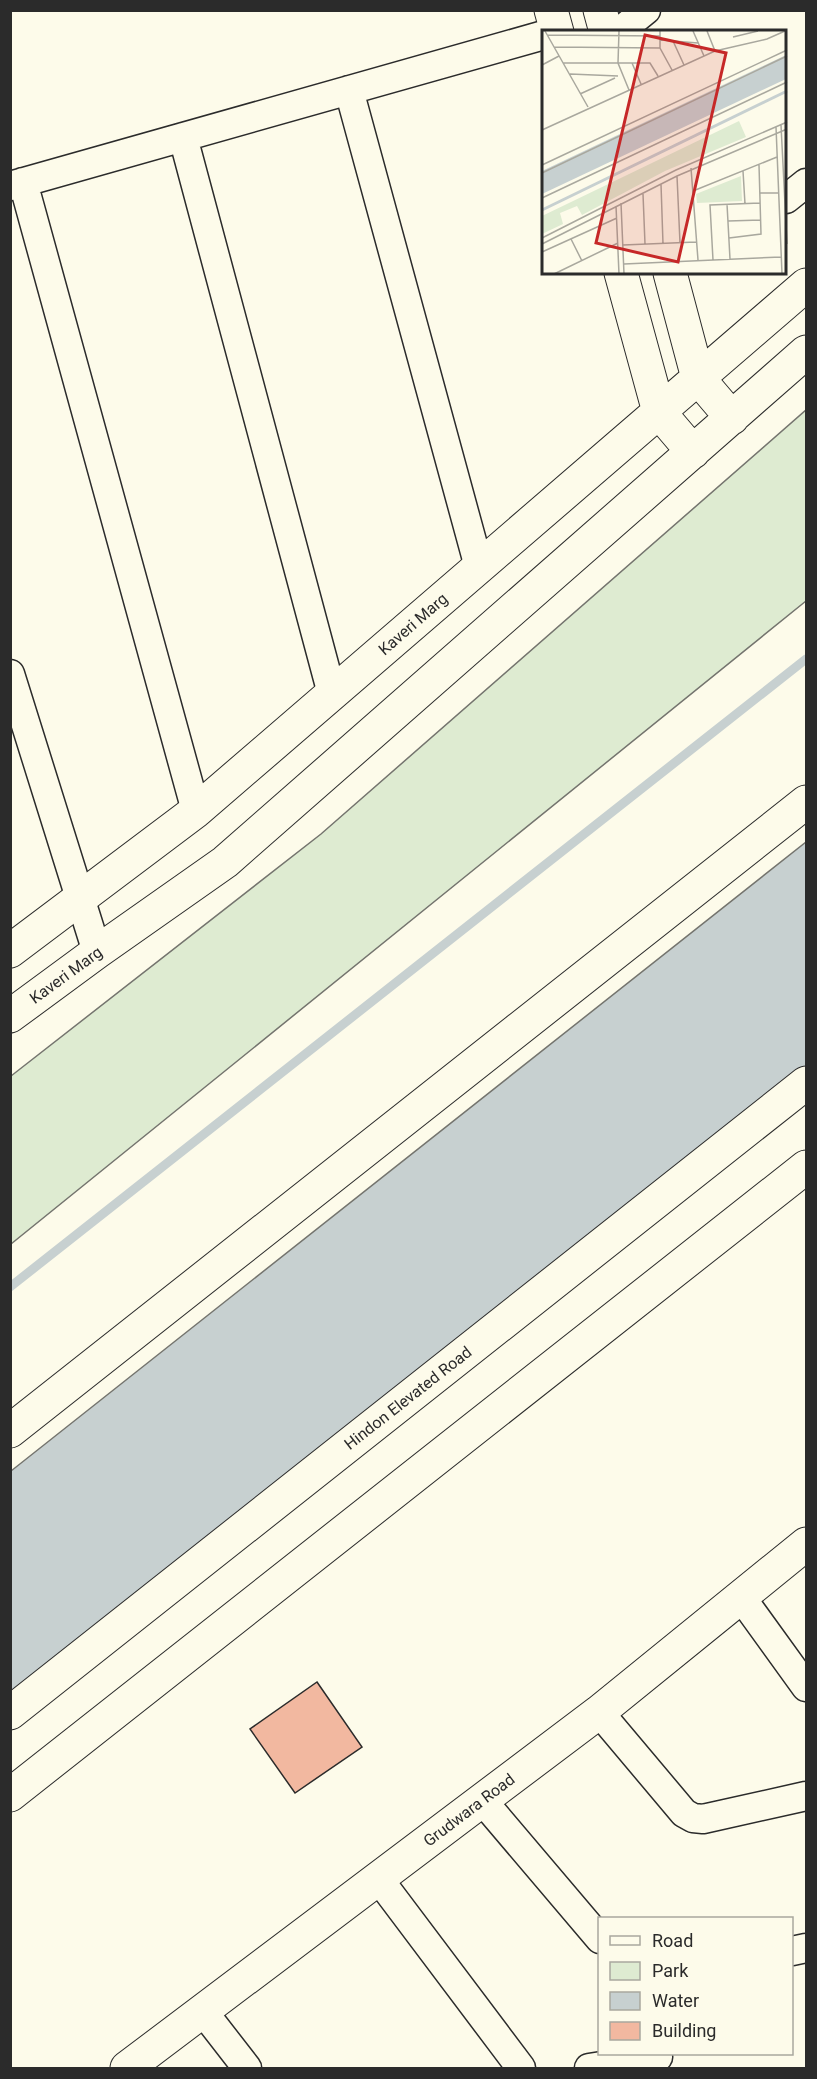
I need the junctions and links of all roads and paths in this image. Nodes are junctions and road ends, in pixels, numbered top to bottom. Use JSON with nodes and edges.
{"nodes":[{"id":1,"x":551,"y":10,"type":"edge"},
{"id":2,"x":600,"y":10,"type":"edge"},
{"id":3,"x":646,"y":10,"type":"edge"},
{"id":4,"x":556,"y":30,"type":"edge"},
{"id":5,"x":605,"y":30,"type":"edge"},
{"id":6,"x":621,"y":30,"type":"edge"},
{"id":7,"x":542,"y":36,"type":"edge"},
{"id":8,"x":349,"y":90,"type":"junction"},
{"id":9,"x":183,"y":137,"type":"junction"},
{"id":10,"x":807,"y":183,"type":"edge"},
{"id":11,"x":17,"y":184,"type":"edge"},
{"id":12,"x":787,"y":198,"type":"edge"},
{"id":13,"x":621,"y":274,"type":"edge"},
{"id":14,"x":677,"y":277,"type":"edge"},
{"id":15,"x":807,"y":285,"type":"edge"},
{"id":16,"x":807,"y":352,"type":"edge"},
{"id":17,"x":698,"y":378,"type":"junction"},
{"id":18,"x":659,"y":412,"type":"junction"},
{"id":19,"x":732,"y":418,"type":"junction"},
{"id":20,"x":693,"y":452,"type":"junction"},
{"id":21,"x":479,"y":567,"type":"junction"},
{"id":22,"x":13,"y":691,"type":"edge"},
{"id":23,"x":332,"y":694,"type":"junction"},
{"id":24,"x":807,"y":802,"type":"edge"},
{"id":25,"x":196,"y":811,"type":"junction"},
{"id":26,"x":81,"y":900,"type":"junction"},
{"id":27,"x":10,"y":951,"type":"edge"},
{"id":28,"x":97,"y":952,"type":"junction"},
{"id":29,"x":10,"y":1016,"type":"edge"},
{"id":30,"x":807,"y":1083,"type":"edge"},
{"id":31,"x":807,"y":1167,"type":"edge"},
{"id":32,"x":10,"y":1431,"type":"edge"},
{"id":33,"x":807,"y":1544,"type":"edge"},
{"id":34,"x":741,"y":1597,"type":"junction"},
{"id":35,"x":807,"y":1687,"type":"edge"},
{"id":36,"x":599,"y":1712,"type":"junction"},
{"id":37,"x":10,"y":1713,"type":"edge"},
{"id":38,"x":10,"y":1795,"type":"edge"},
{"id":39,"x":807,"y":1796,"type":"edge"},
{"id":40,"x":482,"y":1800,"type":"junction"},
{"id":41,"x":378,"y":1878,"type":"junction"},
{"id":42,"x":598,"y":1937,"type":"edge"},
{"id":43,"x":202,"y":2010,"type":"junction"},
{"id":44,"x":658,"y":2060,"type":"edge"},
{"id":45,"x":127,"y":2068,"type":"edge"},
{"id":46,"x":247,"y":2068,"type":"edge"},
{"id":47,"x":521,"y":2068,"type":"edge"},
{"id":48,"x":589,"y":2068,"type":"edge"}],
"edges":[{"from":1,"to":4,"type":"main road"},
{"from":2,"to":5,"type":"main road"},
{"from":3,"to":6,"type":"street"},
{"from":7,"to":8,"type":"street"},
{"from":8,"to":9,"type":"street"},
{"from":8,"to":21,"type":"street"},
{"from":9,"to":11,"type":"street"},
{"from":9,"to":23,"type":"street"},
{"from":10,"to":12,"type":"street"},
{"from":11,"to":25,"type":"street"},
{"from":13,"to":18,"type":"main road"},
{"from":14,"to":17,"type":"main road"},
{"from":15,"to":17,"type":"main road","name":"Kaveri Marg"},
{"from":16,"to":19,"type":"main road","name":"Kaveri Marg"},
{"from":17,"to":18,"type":"main road","name":"Kaveri Marg"},
{"from":17,"to":19,"type":"main road"},
{"from":18,"to":20,"type":"main road"},
{"from":18,"to":21,"type":"main road","name":"Kaveri Marg"},
{"from":19,"to":20,"type":"main road","name":"Kaveri Marg"},
{"from":20,"to":28,"type":"main road","name":"Kaveri Marg"},
{"from":21,"to":23,"type":"main road","name":"Kaveri Marg"},
{"from":22,"to":26,"type":"street"},
{"from":23,"to":25,"type":"main road","name":"Kaveri Marg"},
{"from":24,"to":32,"type":"main road"},
{"from":25,"to":26,"type":"main road","name":"Kaveri Marg"},
{"from":26,"to":27,"type":"main road","name":"Kaveri Marg"},
{"from":26,"to":28,"type":"street"},
{"from":28,"to":29,"type":"main road","name":"Kaveri Marg"},
{"from":30,"to":37,"type":"main road","name":"Hindon Elevated Road"},
{"from":31,"to":38,"type":"main road"},
{"from":33,"to":34,"type":"main road","name":"Grudwara Road"},
{"from":34,"to":35,"type":"street"},
{"from":34,"to":36,"type":"main road","name":"Grudwara Road"},
{"from":36,"to":39,"type":"street"},
{"from":36,"to":40,"type":"main road","name":"Grudwara Road"},
{"from":40,"to":41,"type":"main road","name":"Grudwara Road"},
{"from":40,"to":42,"type":"street"},
{"from":41,"to":43,"type":"main road","name":"Grudwara Road"},
{"from":41,"to":47,"type":"street"},
{"from":43,"to":45,"type":"main road","name":"Grudwara Road"},
{"from":43,"to":46,"type":"street"},
{"from":44,"to":48,"type":"street"}]}
